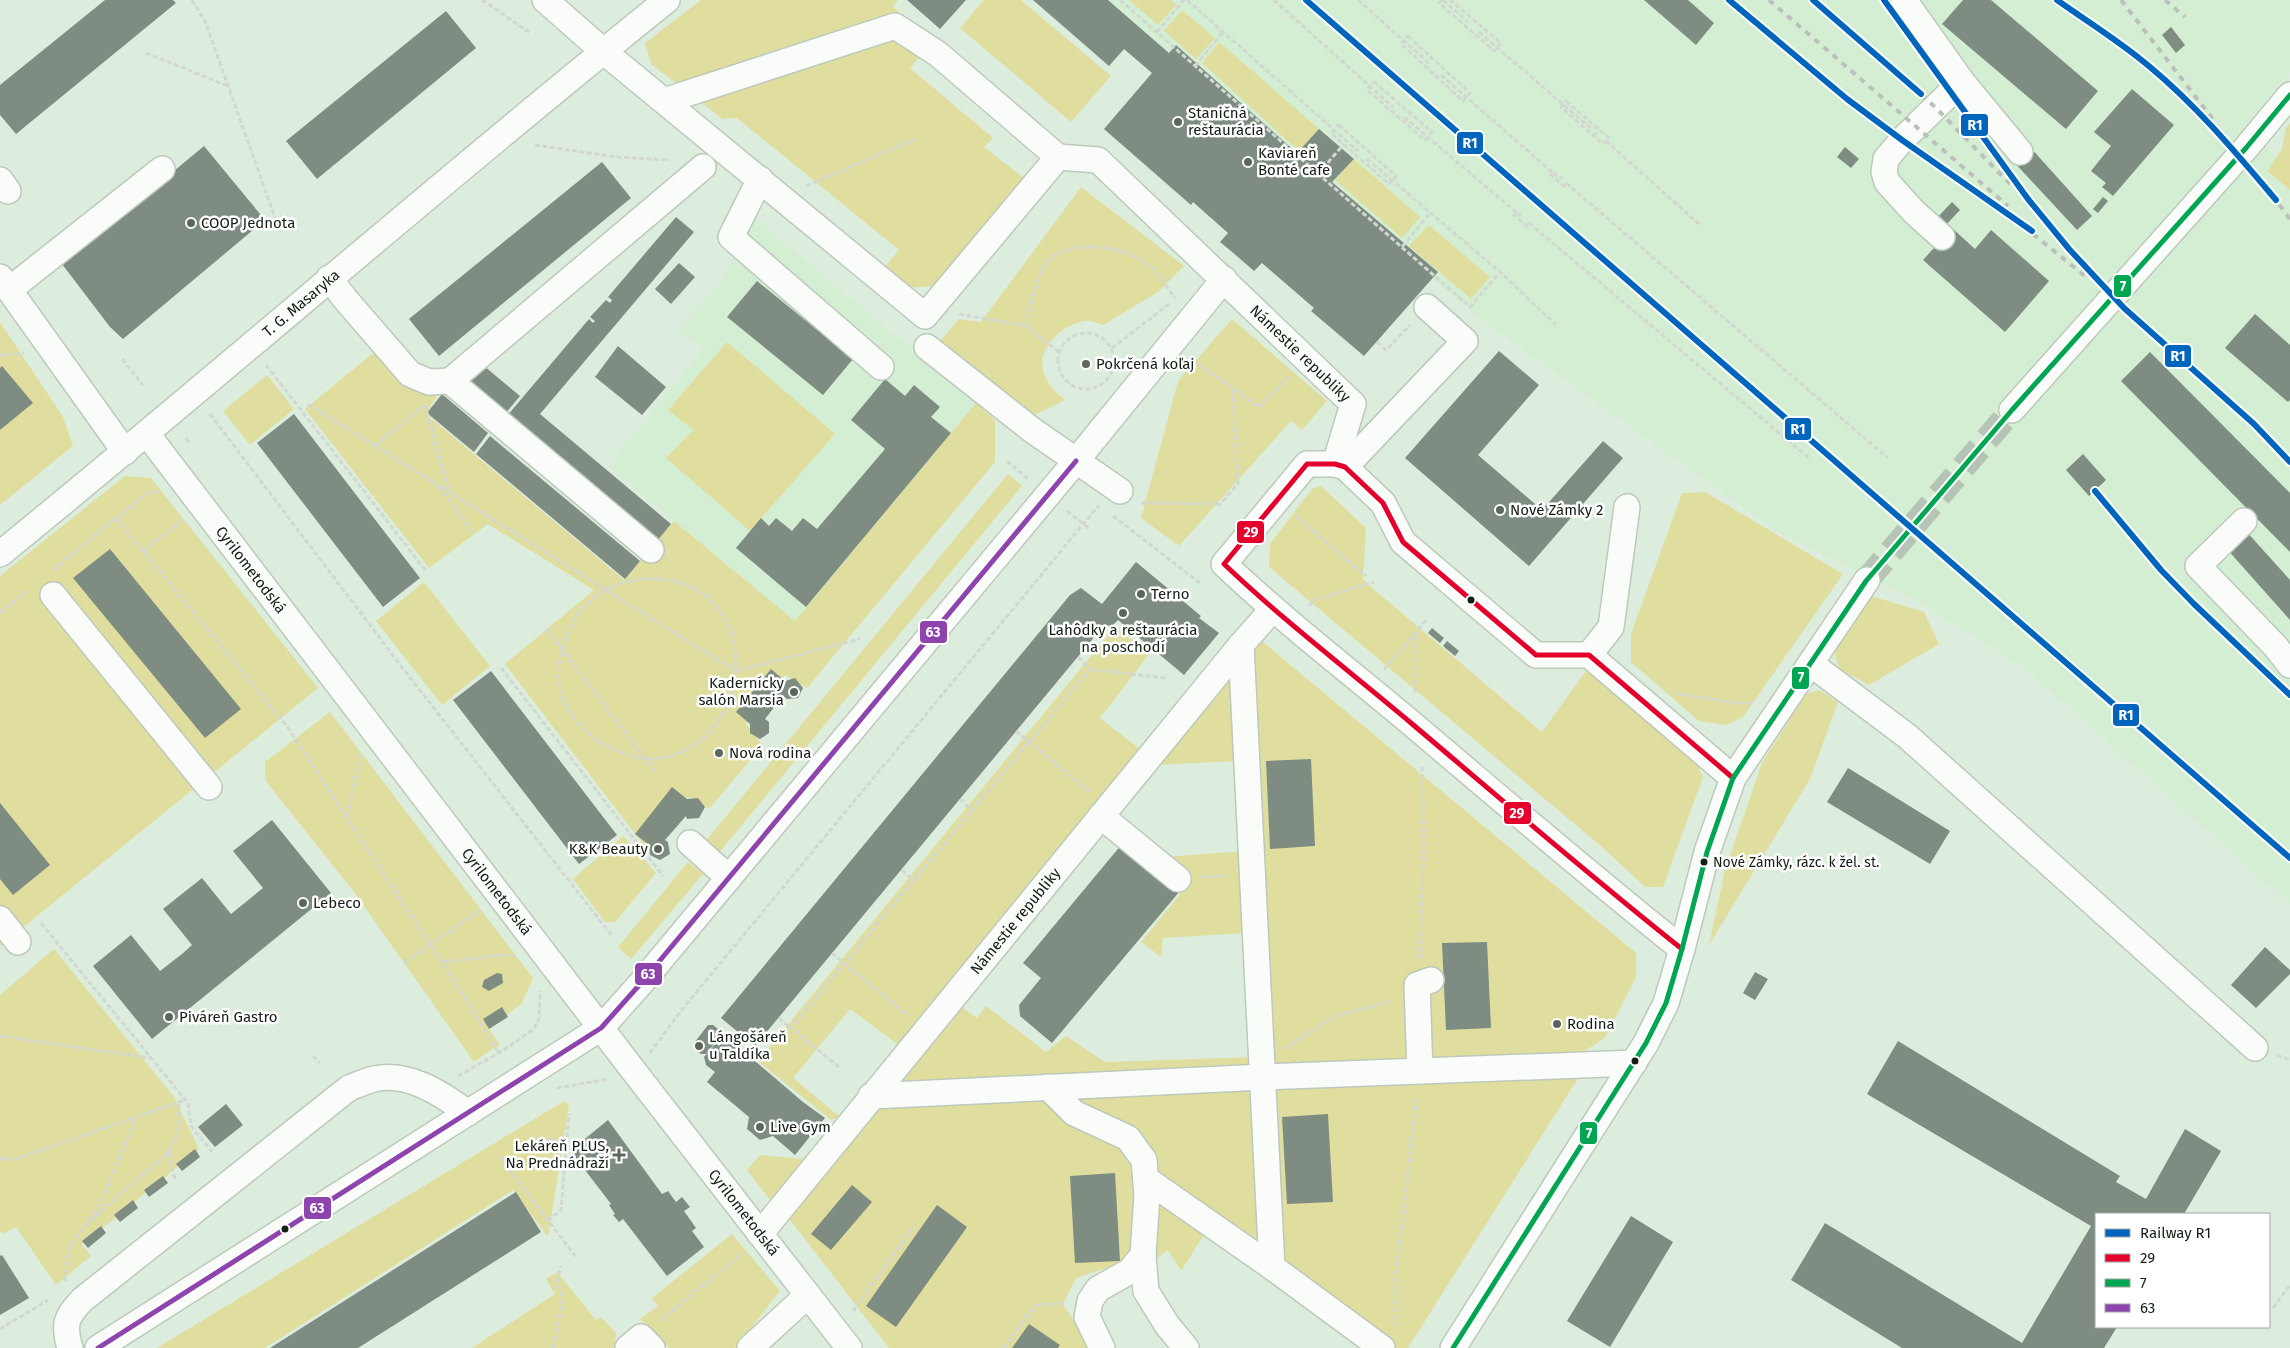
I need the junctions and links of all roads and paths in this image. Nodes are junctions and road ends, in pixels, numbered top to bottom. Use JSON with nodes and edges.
{"nodes":[{"id":1,"x":192,"y":0,"type":"edge"},
{"id":2,"x":482,"y":0,"type":"edge"},
{"id":3,"x":544,"y":0,"type":"edge"},
{"id":4,"x":667,"y":0,"type":"edge"},
{"id":5,"x":1120,"y":0,"type":"edge"},
{"id":6,"x":1185,"y":0,"type":"edge"},
{"id":7,"x":1274,"y":0,"type":"edge"},
{"id":8,"x":1358,"y":0,"type":"edge"},
{"id":9,"x":1443,"y":0,"type":"edge"},
{"id":10,"x":1450,"y":0,"type":"edge"},
{"id":11,"x":1904,"y":0,"type":"edge"},
{"id":12,"x":1468,"y":22,"type":"dead end"},
{"id":13,"x":1157,"y":32,"type":"junction"},
{"id":14,"x":1223,"y":32,"type":"junction"},
{"id":15,"x":1480,"y":32,"type":"dead end"},
{"id":16,"x":530,"y":33,"type":"dead end"},
{"id":17,"x":1404,"y":40,"type":"junction"},
{"id":18,"x":1497,"y":47,"type":"junction"},
{"id":19,"x":603,"y":51,"type":"junction"},
{"id":20,"x":146,"y":54,"type":"dead end"},
{"id":21,"x":1430,"y":64,"type":"dead end"},
{"id":22,"x":1195,"y":66,"type":"junction"},
{"id":23,"x":1441,"y":74,"type":"dead end"},
{"id":24,"x":1963,"y":83,"type":"junction"},
{"id":25,"x":228,"y":87,"type":"junction"},
{"id":26,"x":1370,"y":87,"type":"junction"},
{"id":27,"x":2290,"y":95,"type":"edge"},
{"id":28,"x":1466,"y":98,"type":"junction"},
{"id":29,"x":664,"y":101,"type":"junction"},
{"id":30,"x":1563,"y":104,"type":"junction"},
{"id":31,"x":1393,"y":106,"type":"dead end"},
{"id":32,"x":1404,"y":117,"type":"dead end"},
{"id":33,"x":1335,"y":130,"type":"junction"},
{"id":34,"x":1593,"y":130,"type":"dead end"},
{"id":35,"x":1599,"y":135,"type":"dead end"},
{"id":36,"x":1427,"y":136,"type":"junction"},
{"id":37,"x":1594,"y":136,"type":"junction"},
{"id":38,"x":918,"y":138,"type":"dead end"},
{"id":39,"x":1606,"y":141,"type":"junction"},
{"id":40,"x":1344,"y":144,"type":"junction"},
{"id":41,"x":534,"y":145,"type":"dead end"},
{"id":42,"x":1358,"y":151,"type":"dead end"},
{"id":43,"x":2020,"y":152,"type":"dead end"},
{"id":44,"x":1058,"y":157,"type":"junction"},
{"id":45,"x":1367,"y":159,"type":"dead end"},
{"id":46,"x":679,"y":161,"type":"dead end"},
{"id":47,"x":702,"y":167,"type":"dead end"},
{"id":48,"x":162,"y":169,"type":"dead end"},
{"id":49,"x":1553,"y":172,"type":"junction"},
{"id":50,"x":1318,"y":174,"type":"junction"},
{"id":51,"x":1562,"y":178,"type":"dead end"},
{"id":52,"x":760,"y":179,"type":"junction"},
{"id":53,"x":1392,"y":180,"type":"junction"},
{"id":54,"x":780,"y":196,"type":"junction"},
{"id":55,"x":1517,"y":212,"type":"junction"},
{"id":56,"x":1430,"y":213,"type":"junction"},
{"id":57,"x":1523,"y":218,"type":"dead end"},
{"id":58,"x":1700,"y":225,"type":"dead end"},
{"id":59,"x":280,"y":232,"type":"dead end"},
{"id":60,"x":1942,"y":237,"type":"dead end"},
{"id":61,"x":1402,"y":247,"type":"junction"},
{"id":62,"x":1500,"y":272,"type":"junction"},
{"id":63,"x":329,"y":278,"type":"junction"},
{"id":64,"x":1224,"y":279,"type":"junction"},
{"id":65,"x":4,"y":284,"type":"edge"},
{"id":66,"x":1176,"y":299,"type":"dead end"},
{"id":67,"x":1427,"y":307,"type":"dead end"},
{"id":68,"x":956,"y":314,"type":"dead end"},
{"id":69,"x":1556,"y":325,"type":"dead end"},
{"id":70,"x":1026,"y":326,"type":"junction"},
{"id":71,"x":1171,"y":344,"type":"junction"},
{"id":72,"x":927,"y":347,"type":"dead end"},
{"id":73,"x":1059,"y":352,"type":"junction"},
{"id":74,"x":26,"y":353,"type":"dead end"},
{"id":75,"x":0,"y":355,"type":"edge"},
{"id":76,"x":122,"y":358,"type":"dead end"},
{"id":77,"x":1305,"y":358,"type":"junction"},
{"id":78,"x":266,"y":365,"type":"dead end"},
{"id":79,"x":881,"y":367,"type":"dead end"},
{"id":80,"x":420,"y":378,"type":"junction"},
{"id":81,"x":450,"y":381,"type":"junction"},
{"id":82,"x":143,"y":386,"type":"dead end"},
{"id":83,"x":1233,"y":388,"type":"junction"},
{"id":84,"x":308,"y":404,"type":"dead end"},
{"id":85,"x":425,"y":405,"type":"junction"},
{"id":86,"x":2012,"y":410,"type":"tunnel mouth"},
{"id":87,"x":210,"y":414,"type":"dead end"},
{"id":88,"x":147,"y":434,"type":"junction"},
{"id":89,"x":186,"y":438,"type":"dead end"},
{"id":90,"x":189,"y":443,"type":"dead end"},
{"id":91,"x":375,"y":446,"type":"junction"},
{"id":92,"x":125,"y":452,"type":"junction"},
{"id":93,"x":1888,"y":458,"type":"dead end"},
{"id":94,"x":1810,"y":459,"type":"dead end"},
{"id":95,"x":1076,"y":461,"type":"junction"},
{"id":96,"x":1340,"y":466,"type":"junction"},
{"id":97,"x":438,"y":485,"type":"junction"},
{"id":98,"x":161,"y":491,"type":"dead end"},
{"id":99,"x":449,"y":492,"type":"junction"},
{"id":100,"x":1113,"y":500,"type":"junction"},
{"id":101,"x":1627,"y":508,"type":"dead end"},
{"id":102,"x":1289,"y":511,"type":"dead end"},
{"id":103,"x":116,"y":518,"type":"junction"},
{"id":104,"x":184,"y":519,"type":"dead end"},
{"id":105,"x":2244,"y":521,"type":"dead end"},
{"id":106,"x":474,"y":534,"type":"dead end"},
{"id":107,"x":651,"y":550,"type":"dead end"},
{"id":108,"x":143,"y":551,"type":"junction"},
{"id":109,"x":0,"y":554,"type":"edge"},
{"id":110,"x":426,"y":571,"type":"dead end"},
{"id":111,"x":1366,"y":576,"type":"dead end"},
{"id":112,"x":1867,"y":580,"type":"tunnel mouth"},
{"id":113,"x":1374,"y":582,"type":"dead end"},
{"id":114,"x":1200,"y":583,"type":"dead end"},
{"id":115,"x":45,"y":585,"type":"junction"},
{"id":116,"x":605,"y":590,"type":"junction"},
{"id":117,"x":1272,"y":610,"type":"junction"},
{"id":118,"x":0,"y":614,"type":"edge"},
{"id":119,"x":1428,"y":619,"type":"dead end"},
{"id":120,"x":1292,"y":625,"type":"junction"},
{"id":121,"x":547,"y":630,"type":"dead end"},
{"id":122,"x":1414,"y":634,"type":"junction"},
{"id":123,"x":860,"y":639,"type":"dead end"},
{"id":124,"x":1241,"y":645,"type":"junction"},
{"id":125,"x":562,"y":649,"type":"junction"},
{"id":126,"x":1589,"y":655,"type":"junction"},
{"id":127,"x":1078,"y":657,"type":"dead end"},
{"id":128,"x":1811,"y":664,"type":"junction"},
{"id":129,"x":2290,"y":665,"type":"edge"},
{"id":130,"x":501,"y":668,"type":"dead end"},
{"id":131,"x":1090,"y":670,"type":"junction"},
{"id":132,"x":736,"y":671,"type":"junction"},
{"id":133,"x":1165,"y":678,"type":"dead end"},
{"id":134,"x":1369,"y":688,"type":"junction"},
{"id":135,"x":1672,"y":692,"type":"dead end"},
{"id":136,"x":1763,"y":703,"type":"dead end"},
{"id":137,"x":1415,"y":726,"type":"junction"},
{"id":138,"x":1016,"y":731,"type":"dead end"},
{"id":139,"x":1030,"y":742,"type":"junction"},
{"id":140,"x":360,"y":751,"type":"dead end"},
{"id":141,"x":645,"y":759,"type":"junction"},
{"id":142,"x":1422,"y":767,"type":"dead end"},
{"id":143,"x":654,"y":771,"type":"dead end"},
{"id":144,"x":1733,"y":778,"type":"junction"},
{"id":145,"x":209,"y":787,"type":"dead end"},
{"id":146,"x":960,"y":799,"type":"dead end"},
{"id":147,"x":972,"y":811,"type":"junction"},
{"id":148,"x":1105,"y":811,"type":"junction"},
{"id":149,"x":346,"y":817,"type":"junction"},
{"id":150,"x":690,"y":843,"type":"dead end"},
{"id":151,"x":902,"y":870,"type":"dead end"},
{"id":152,"x":1252,"y":875,"type":"junction"},
{"id":153,"x":663,"y":876,"type":"dead end"},
{"id":154,"x":729,"y":878,"type":"junction"},
{"id":155,"x":1178,"y":878,"type":"joint"},
{"id":156,"x":914,"y":881,"type":"junction"},
{"id":157,"x":485,"y":907,"type":"dead end"},
{"id":158,"x":0,"y":919,"type":"edge"},
{"id":159,"x":41,"y":923,"type":"dead end"},
{"id":160,"x":613,"y":937,"type":"dead end"},
{"id":161,"x":18,"y":942,"type":"dead end"},
{"id":162,"x":430,"y":945,"type":"junction"},
{"id":163,"x":1682,"y":949,"type":"junction"},
{"id":164,"x":832,"y":953,"type":"dead end"},
{"id":165,"x":519,"y":956,"type":"dead end"},
{"id":166,"x":442,"y":962,"type":"junction"},
{"id":167,"x":404,"y":963,"type":"dead end"},
{"id":168,"x":845,"y":964,"type":"junction"},
{"id":169,"x":539,"y":985,"type":"dead end"},
{"id":170,"x":1422,"y":986,"type":"junction"},
{"id":171,"x":779,"y":1018,"type":"dead end"},
{"id":172,"x":601,"y":1028,"type":"junction"},
{"id":173,"x":791,"y":1028,"type":"junction"},
{"id":174,"x":925,"y":1030,"type":"junction"},
{"id":175,"x":0,"y":1036,"type":"edge"},
{"id":176,"x":2255,"y":1048,"type":"dead end"},
{"id":177,"x":499,"y":1053,"type":"junction"},
{"id":178,"x":313,"y":1056,"type":"dead end"},
{"id":179,"x":151,"y":1058,"type":"junction"},
{"id":180,"x":320,"y":1063,"type":"dead end"},
{"id":181,"x":1634,"y":1063,"type":"junction"},
{"id":182,"x":839,"y":1067,"type":"dead end"},
{"id":183,"x":473,"y":1068,"type":"dead end"},
{"id":184,"x":1262,"y":1070,"type":"junction"},
{"id":185,"x":1420,"y":1071,"type":"junction"},
{"id":186,"x":1048,"y":1087,"type":"junction"},
{"id":187,"x":871,"y":1096,"type":"junction"},
{"id":188,"x":185,"y":1100,"type":"junction"},
{"id":189,"x":179,"y":1102,"type":"junction"},
{"id":190,"x":468,"y":1113,"type":"junction"},
{"id":191,"x":569,"y":1114,"type":"dead end"},
{"id":192,"x":134,"y":1118,"type":"junction"},
{"id":193,"x":529,"y":1139,"type":"dead end"},
{"id":194,"x":566,"y":1141,"type":"junction"},
{"id":195,"x":169,"y":1152,"type":"junction"},
{"id":196,"x":212,"y":1152,"type":"dead end"},
{"id":197,"x":500,"y":1158,"type":"dead end"},
{"id":198,"x":0,"y":1159,"type":"edge"},
{"id":199,"x":1146,"y":1179,"type":"junction"},
{"id":200,"x":175,"y":1180,"type":"dead end"},
{"id":201,"x":548,"y":1221,"type":"junction"},
{"id":202,"x":915,"y":1224,"type":"dead end"},
{"id":203,"x":86,"y":1225,"type":"junction"},
{"id":204,"x":755,"y":1240,"type":"junction"},
{"id":205,"x":1143,"y":1255,"type":"junction"},
{"id":206,"x":576,"y":1257,"type":"dead end"},
{"id":207,"x":561,"y":1266,"type":"dead end"},
{"id":208,"x":1272,"y":1267,"type":"junction"},
{"id":209,"x":2290,"y":1285,"type":"edge"},
{"id":210,"x":64,"y":1286,"type":"dead end"},
{"id":211,"x":53,"y":1296,"type":"dead end"},
{"id":212,"x":808,"y":1296,"type":"junction"},
{"id":213,"x":1090,"y":1301,"type":"junction"},
{"id":214,"x":2273,"y":1308,"type":"dead end"},
{"id":215,"x":851,"y":1314,"type":"dead end"},
{"id":216,"x":0,"y":1329,"type":"edge"},
{"id":217,"x":1389,"y":1339,"type":"edge"},
{"id":218,"x":640,"y":1344,"type":"edge"},
{"id":219,"x":70,"y":1348,"type":"edge"},
{"id":220,"x":98,"y":1348,"type":"edge"},
{"id":221,"x":553,"y":1348,"type":"edge"},
{"id":222,"x":750,"y":1348,"type":"edge"},
{"id":223,"x":849,"y":1348,"type":"edge"},
{"id":224,"x":1003,"y":1348,"type":"edge"},
{"id":225,"x":1102,"y":1348,"type":"edge"},
{"id":226,"x":1186,"y":1348,"type":"edge"},
{"id":227,"x":1453,"y":1348,"type":"edge"}],
"edges":[{"from":1,"to":25,"type":"path"},
{"from":2,"to":16,"type":"path"},
{"from":3,"to":19,"type":"street"},
{"from":4,"to":19,"type":"street","name":"T. G. Masaryka"},
{"from":5,"to":13,"type":"path"},
{"from":6,"to":13,"type":"path"},
{"from":6,"to":14,"type":"path"},
{"from":7,"to":26,"type":"path"},
{"from":8,"to":17,"type":"path"},
{"from":9,"to":12,"type":"path"},
{"from":9,"to":18,"type":"path"},
{"from":10,"to":18,"type":"path"},
{"from":11,"to":24,"type":"street"},
{"from":13,"to":22,"type":"path"},
{"from":14,"to":22,"type":"path"},
{"from":14,"to":33,"type":"path"},
{"from":15,"to":18,"type":"path"},
{"from":17,"to":21,"type":"path"},
{"from":17,"to":28,"type":"path"},
{"from":17,"to":28,"type":"path"},
{"from":18,"to":30,"type":"path"},
{"from":19,"to":29,"type":"street"},
{"from":19,"to":63,"type":"street","name":"T. G. Masaryka"},
{"from":20,"to":25,"type":"path"},
{"from":22,"to":50,"type":"path"},
{"from":23,"to":28,"type":"path"},
{"from":24,"to":43,"type":"street"},
{"from":24,"to":60,"type":"street"},
{"from":25,"to":59,"type":"path"},
{"from":26,"to":31,"type":"path"},
{"from":26,"to":36,"type":"path"},
{"from":26,"to":36,"type":"path"},
{"from":27,"to":86,"type":"street"},
{"from":28,"to":49,"type":"path"},
{"from":29,"to":44,"type":"street"},
{"from":29,"to":52,"type":"street"},
{"from":30,"to":34,"type":"path"},
{"from":30,"to":37,"type":"path"},
{"from":30,"to":39,"type":"path"},
{"from":32,"to":36,"type":"path"},
{"from":33,"to":40,"type":"path"},
{"from":33,"to":42,"type":"path"},
{"from":33,"to":53,"type":"path"},
{"from":35,"to":37,"type":"path"},
{"from":36,"to":55,"type":"path"},
{"from":37,"to":39,"type":"path"},
{"from":38,"to":54,"type":"path"},
{"from":39,"to":58,"type":"path"},
{"from":40,"to":50,"type":"path"},
{"from":40,"to":53,"type":"path"},
{"from":41,"to":46,"type":"path"},
{"from":44,"to":54,"type":"street"},
{"from":44,"to":64,"type":"street","name":"Námestie republiky"},
{"from":45,"to":53,"type":"path"},
{"from":47,"to":81,"type":"street"},
{"from":48,"to":65,"type":"street"},
{"from":49,"to":51,"type":"path"},
{"from":49,"to":93,"type":"path"},
{"from":50,"to":61,"type":"path"},
{"from":52,"to":54,"type":"street"},
{"from":52,"to":79,"type":"street"},
{"from":53,"to":56,"type":"path"},
{"from":55,"to":57,"type":"path"},
{"from":55,"to":94,"type":"path"},
{"from":56,"to":61,"type":"path"},
{"from":56,"to":62,"type":"path"},
{"from":61,"to":62,"type":"path"},
{"from":62,"to":69,"type":"path"},
{"from":63,"to":80,"type":"street"},
{"from":63,"to":88,"type":"street","name":"T. G. Masaryka"},
{"from":64,"to":71,"type":"street"},
{"from":64,"to":77,"type":"street","name":"Námestie republiky"},
{"from":65,"to":92,"type":"street"},
{"from":66,"to":70,"type":"path"},
{"from":67,"to":96,"type":"street"},
{"from":68,"to":70,"type":"path"},
{"from":70,"to":73,"type":"path"},
{"from":71,"to":83,"type":"path"},
{"from":71,"to":95,"type":"street"},
{"from":72,"to":95,"type":"street"},
{"from":73,"to":73,"type":"path"},
{"from":74,"to":75,"type":"path"},
{"from":76,"to":82,"type":"path"},
{"from":77,"to":83,"type":"path"},
{"from":77,"to":96,"type":"street","name":"Námestie republiky"},
{"from":78,"to":110,"type":"path"},
{"from":80,"to":81,"type":"street"},
{"from":80,"to":85,"type":"path"},
{"from":81,"to":107,"type":"street"},
{"from":83,"to":100,"type":"path"},
{"from":84,"to":91,"type":"path"},
{"from":85,"to":91,"type":"path"},
{"from":85,"to":99,"type":"path"},
{"from":87,"to":160,"type":"path"},
{"from":88,"to":92,"type":"street","name":"T. G. Masaryka"},
{"from":88,"to":172,"type":"street","name":"Cyrilometodská"},
{"from":89,"to":90,"type":"path"},
{"from":91,"to":97,"type":"path"},
{"from":92,"to":109,"type":"street","name":"T. G. Masaryka"},
{"from":95,"to":100,"type":"street"},
{"from":95,"to":154,"type":"street"},
{"from":96,"to":117,"type":"street"},
{"from":96,"to":126,"type":"street"},
{"from":97,"to":99,"type":"path"},
{"from":97,"to":106,"type":"path"},
{"from":98,"to":103,"type":"path"},
{"from":99,"to":116,"type":"path"},
{"from":100,"to":114,"type":"path"},
{"from":101,"to":126,"type":"street"},
{"from":102,"to":111,"type":"path"},
{"from":103,"to":108,"type":"path"},
{"from":103,"to":115,"type":"path"},
{"from":104,"to":108,"type":"path"},
{"from":105,"to":129,"type":"street"},
{"from":108,"to":149,"type":"path"},
{"from":112,"to":128,"type":"street"},
{"from":113,"to":120,"type":"path"},
{"from":115,"to":118,"type":"path"},
{"from":115,"to":145,"type":"street"},
{"from":116,"to":125,"type":"path"},
{"from":116,"to":132,"type":"path"},
{"from":116,"to":132,"type":"path"},
{"from":117,"to":120,"type":"street"},
{"from":117,"to":124,"type":"street","name":"Námestie republiky"},
{"from":119,"to":122,"type":"path"},
{"from":120,"to":134,"type":"street"},
{"from":121,"to":125,"type":"path"},
{"from":122,"to":134,"type":"path"},
{"from":122,"to":137,"type":"path"},
{"from":123,"to":132,"type":"path"},
{"from":124,"to":148,"type":"street","name":"Námestie republiky"},
{"from":124,"to":152,"type":"street"},
{"from":125,"to":141,"type":"path"},
{"from":125,"to":141,"type":"path"},
{"from":126,"to":144,"type":"street"},
{"from":127,"to":131,"type":"path"},
{"from":128,"to":144,"type":"street"},
{"from":128,"to":176,"type":"street"},
{"from":130,"to":153,"type":"path"},
{"from":131,"to":133,"type":"path"},
{"from":131,"to":139,"type":"path"},
{"from":132,"to":141,"type":"path"},
{"from":134,"to":137,"type":"street"},
{"from":135,"to":136,"type":"path"},
{"from":137,"to":163,"type":"street"},
{"from":138,"to":139,"type":"path"},
{"from":139,"to":147,"type":"path"},
{"from":139,"to":148,"type":"path"},
{"from":140,"to":149,"type":"path"},
{"from":141,"to":143,"type":"path"},
{"from":142,"to":170,"type":"path"},
{"from":144,"to":163,"type":"street"},
{"from":146,"to":147,"type":"path"},
{"from":147,"to":156,"type":"path"},
{"from":148,"to":155,"type":"street"},
{"from":148,"to":174,"type":"street","name":"Námestie republiky"},
{"from":149,"to":162,"type":"path"},
{"from":150,"to":154,"type":"street"},
{"from":151,"to":156,"type":"path"},
{"from":152,"to":155,"type":"path"},
{"from":152,"to":184,"type":"street"},
{"from":154,"to":172,"type":"street"},
{"from":156,"to":168,"type":"path"},
{"from":157,"to":162,"type":"path"},
{"from":158,"to":161,"type":"street"},
{"from":159,"to":179,"type":"path"},
{"from":162,"to":166,"type":"path"},
{"from":162,"to":167,"type":"path"},
{"from":163,"to":181,"type":"street"},
{"from":164,"to":168,"type":"path"},
{"from":165,"to":166,"type":"path"},
{"from":166,"to":177,"type":"path"},
{"from":168,"to":173,"type":"path"},
{"from":168,"to":174,"type":"path"},
{"from":169,"to":177,"type":"path"},
{"from":170,"to":184,"type":"path"},
{"from":170,"to":185,"type":"street"},
{"from":171,"to":173,"type":"path"},
{"from":172,"to":190,"type":"street"},
{"from":172,"to":204,"type":"street","name":"Cyrilometodská"},
{"from":173,"to":182,"type":"path"},
{"from":174,"to":187,"type":"street","name":"Námestie republiky"},
{"from":175,"to":179,"type":"path"},
{"from":177,"to":183,"type":"path"},
{"from":178,"to":180,"type":"path"},
{"from":179,"to":188,"type":"path"},
{"from":181,"to":185,"type":"street"},
{"from":181,"to":227,"type":"street"},
{"from":184,"to":185,"type":"street"},
{"from":184,"to":186,"type":"street"},
{"from":184,"to":208,"type":"street"},
{"from":185,"to":217,"type":"path"},
{"from":186,"to":187,"type":"street"},
{"from":186,"to":199,"type":"street"},
{"from":187,"to":204,"type":"street","name":"Námestie republiky"},
{"from":188,"to":189,"type":"path"},
{"from":188,"to":196,"type":"path"},
{"from":189,"to":192,"type":"path"},
{"from":189,"to":195,"type":"path"},
{"from":190,"to":219,"type":"street"},
{"from":190,"to":220,"type":"street"},
{"from":191,"to":194,"type":"path"},
{"from":192,"to":198,"type":"path"},
{"from":192,"to":203,"type":"path"},
{"from":193,"to":194,"type":"path"},
{"from":194,"to":201,"type":"path"},
{"from":195,"to":200,"type":"path"},
{"from":195,"to":203,"type":"path"},
{"from":197,"to":201,"type":"path"},
{"from":199,"to":205,"type":"street"},
{"from":199,"to":208,"type":"street"},
{"from":201,"to":206,"type":"path"},
{"from":202,"to":215,"type":"path"},
{"from":203,"to":210,"type":"path"},
{"from":204,"to":212,"type":"street","name":"Cyrilometodská"},
{"from":204,"to":218,"type":"path"},
{"from":205,"to":213,"type":"street"},
{"from":205,"to":226,"type":"street"},
{"from":207,"to":221,"type":"path"},
{"from":208,"to":217,"type":"street"},
{"from":209,"to":214,"type":"path"},
{"from":211,"to":216,"type":"path"},
{"from":212,"to":222,"type":"street"},
{"from":212,"to":223,"type":"street","name":"Cyrilometodská"},
{"from":213,"to":224,"type":"path"},
{"from":213,"to":225,"type":"street"}]}
